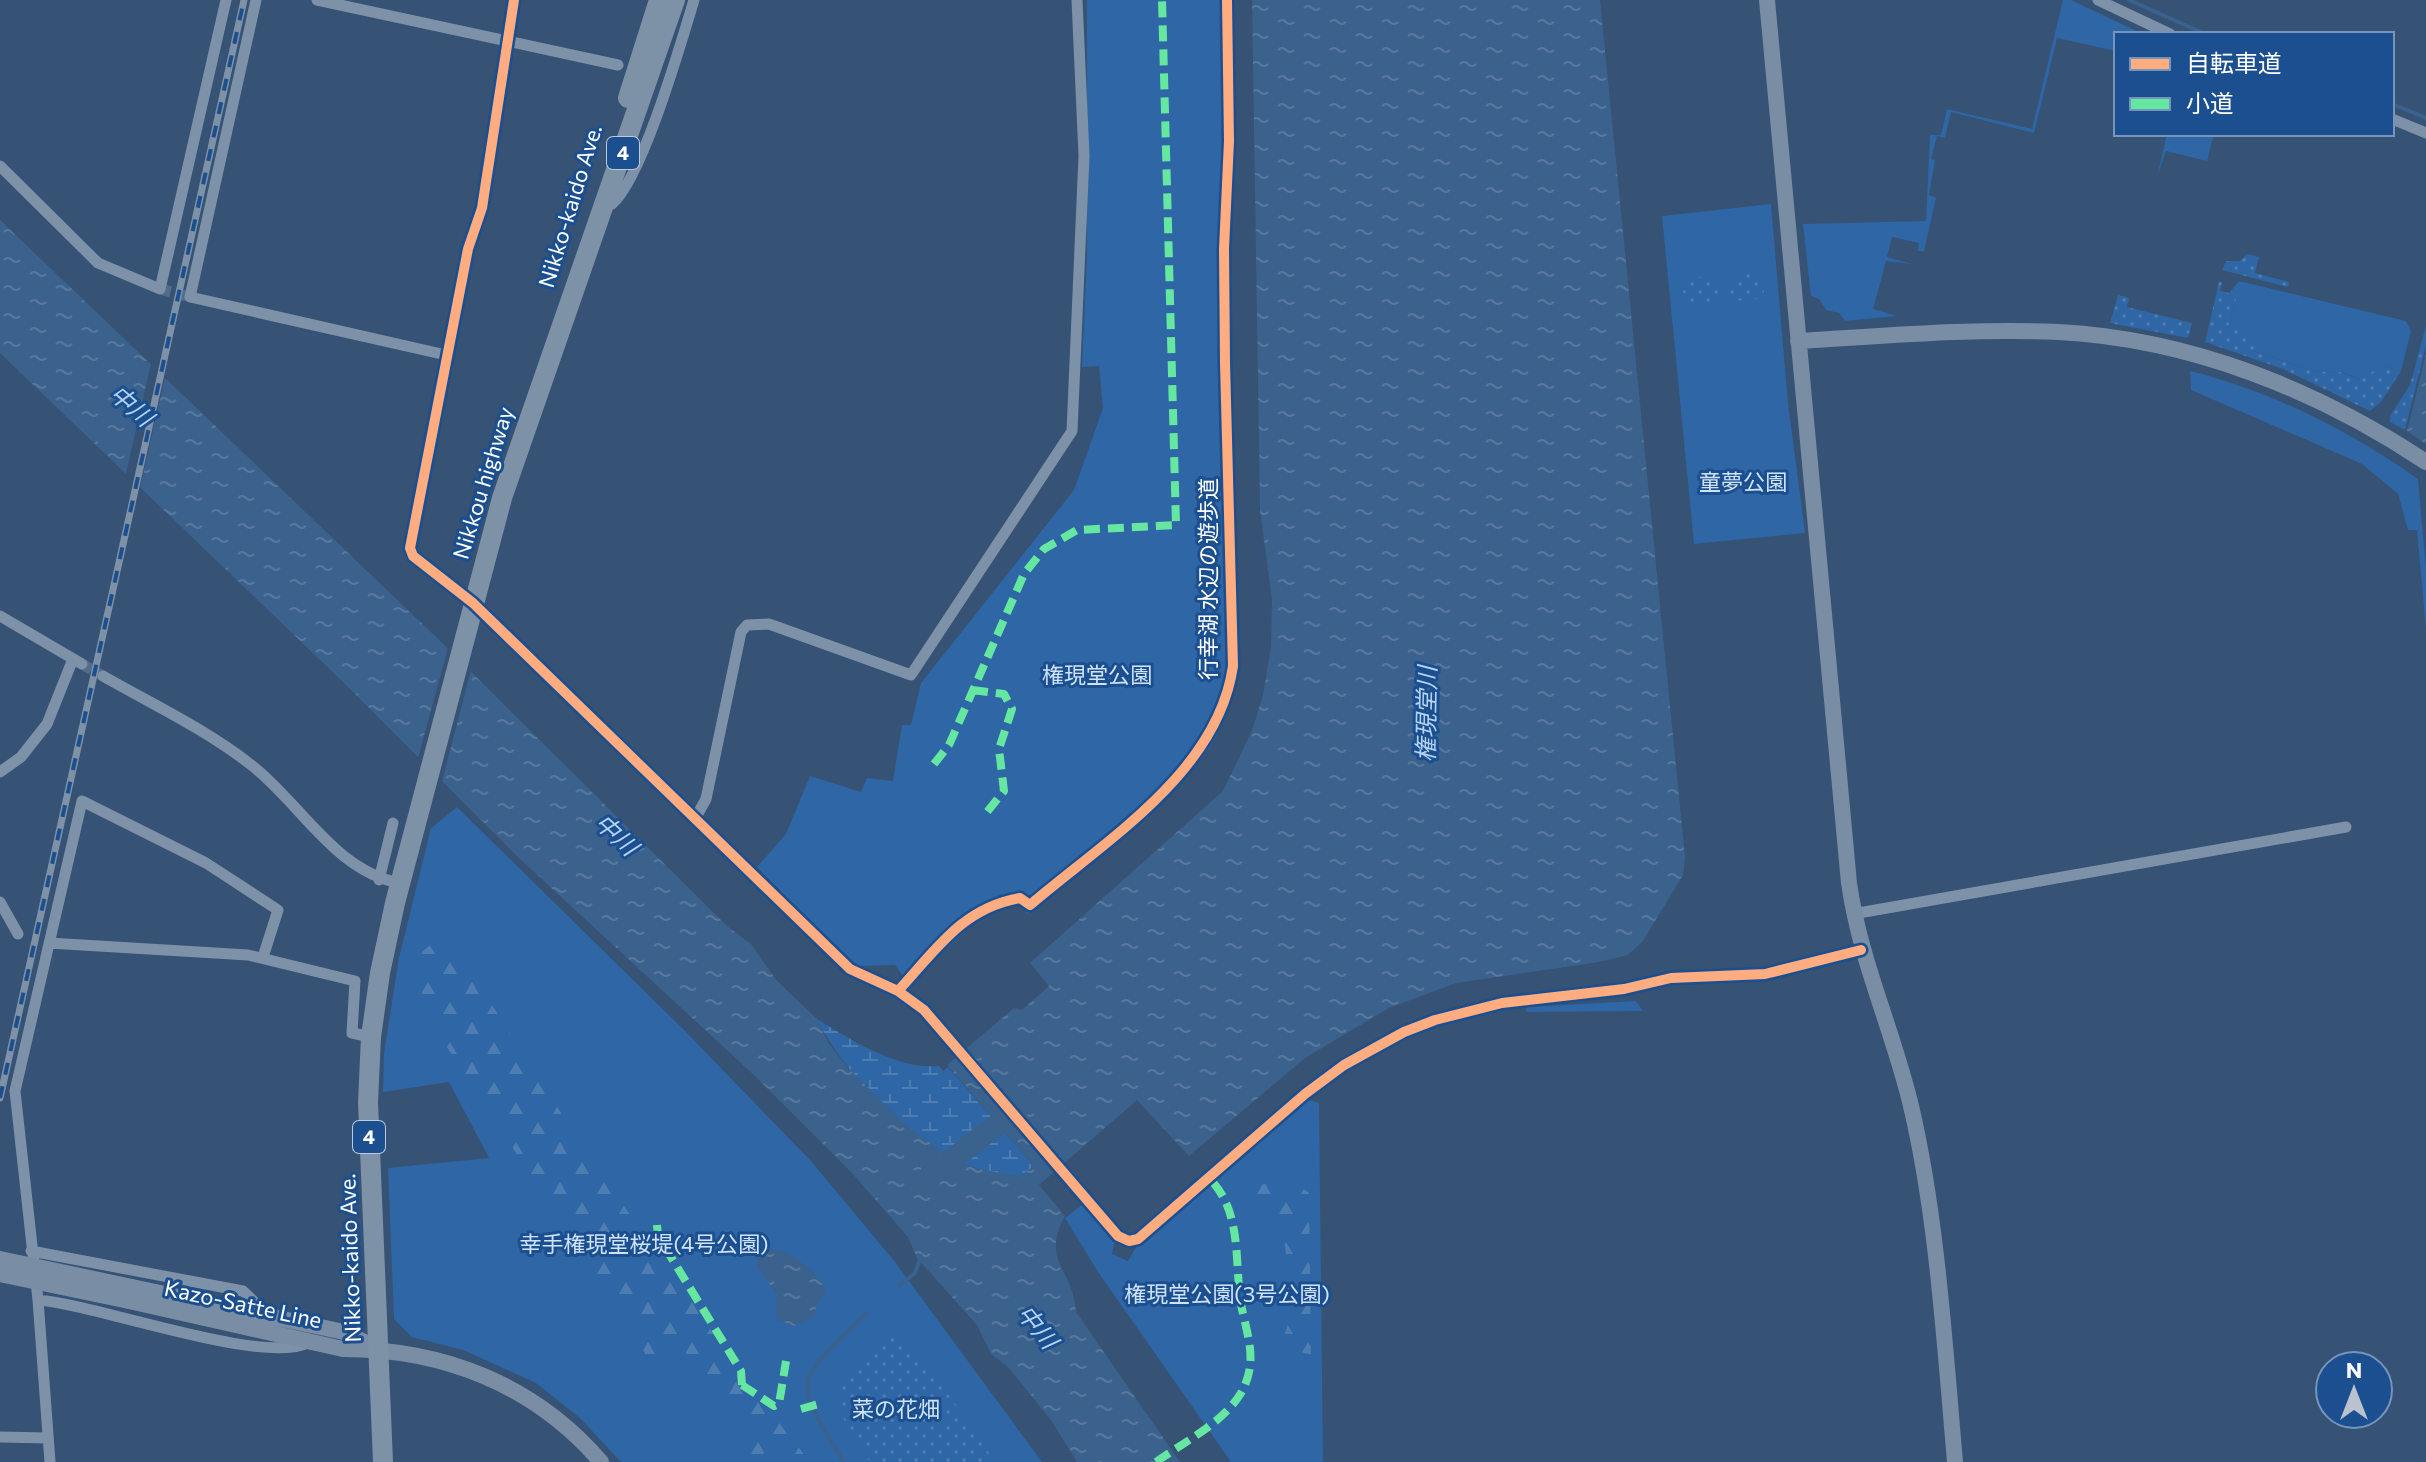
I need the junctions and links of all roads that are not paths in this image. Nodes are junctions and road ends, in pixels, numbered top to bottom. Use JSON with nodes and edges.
{"nodes":[{"id":1,"x":226,"y":0,"type":"edge"},
{"id":2,"x":256,"y":0,"type":"edge"},
{"id":3,"x":317,"y":0,"type":"edge"},
{"id":4,"x":514,"y":0,"type":"edge"},
{"id":5,"x":659,"y":0,"type":"edge"},
{"id":6,"x":675,"y":0,"type":"edge"},
{"id":7,"x":694,"y":0,"type":"edge"},
{"id":8,"x":1077,"y":0,"type":"edge"},
{"id":9,"x":1767,"y":0,"type":"edge"},
{"id":10,"x":2098,"y":0,"type":"edge"},
{"id":11,"x":2166,"y":32,"type":"edge"},
{"id":12,"x":507,"y":43,"type":"junction"},
{"id":13,"x":618,"y":65,"type":"dead end"},
{"id":14,"x":2394,"y":120,"type":"edge"},
{"id":15,"x":2426,"y":133,"type":"edge"},
{"id":16,"x":0,"y":166,"type":"edge"},
{"id":17,"x":599,"y":204,"type":"junction"},
{"id":18,"x":566,"y":305,"type":"joint"},
{"id":19,"x":1798,"y":341,"type":"junction"},
{"id":20,"x":446,"y":355,"type":"junction"},
{"id":21,"x":2426,"y":462,"type":"edge"},
{"id":22,"x":471,"y":612,"type":"junction"},
{"id":23,"x":0,"y":616,"type":"edge"},
{"id":24,"x":103,"y":676,"type":"tunnel mouth"},
{"id":25,"x":0,"y":772,"type":"edge"},
{"id":26,"x":417,"y":817,"type":"joint"},
{"id":27,"x":695,"y":819,"type":"junction"},
{"id":28,"x":393,"y":823,"type":"dead end"},
{"id":29,"x":2346,"y":827,"type":"dead end"},
{"id":30,"x":379,"y":880,"type":"junction"},
{"id":31,"x":400,"y":883,"type":"junction"},
{"id":32,"x":0,"y":902,"type":"edge"},
{"id":33,"x":1853,"y":914,"type":"junction"},
{"id":34,"x":18,"y":934,"type":"dead end"},
{"id":35,"x":49,"y":943,"type":"junction"},
{"id":36,"x":1861,"y":950,"type":"junction"},
{"id":37,"x":263,"y":957,"type":"junction"},
{"id":38,"x":371,"y":1037,"type":"junction"},
{"id":39,"x":31,"y":1251,"type":"junction"},
{"id":40,"x":0,"y":1259,"type":"edge"},
{"id":41,"x":0,"y":1274,"type":"edge"},
{"id":42,"x":130,"y":1294,"type":"junction"},
{"id":43,"x":38,"y":1300,"type":"junction"},
{"id":44,"x":267,"y":1314,"type":"junction"},
{"id":45,"x":311,"y":1341,"type":"junction"},
{"id":46,"x":378,"y":1349,"type":"junction"},
{"id":47,"x":0,"y":1437,"type":"edge"},
{"id":48,"x":48,"y":1438,"type":"junction"},
{"id":49,"x":50,"y":1462,"type":"edge"},
{"id":50,"x":383,"y":1462,"type":"edge"},
{"id":51,"x":601,"y":1462,"type":"edge"},
{"id":52,"x":1955,"y":1462,"type":"edge"}],
"edges":[{"from":1,"to":16,"type":"street"},
{"from":2,"to":20,"type":"street"},
{"from":3,"to":12,"type":"street"},
{"from":4,"to":12,"type":"street"},
{"from":5,"to":17,"type":"highway","name":"Nikko-kaido Ave.","number":"4"},
{"from":6,"to":17,"type":"highway","name":"Nikko-kaido Ave.","number":"4"},
{"from":7,"to":17,"type":"street"},
{"from":8,"to":27,"type":"street"},
{"from":9,"to":19,"type":"street"},
{"from":10,"to":11,"type":"street"},
{"from":12,"to":13,"type":"street"},
{"from":12,"to":20,"type":"street"},
{"from":14,"to":15,"type":"street"},
{"from":17,"to":18,"type":"highway","name":"Nikko-kaido Ave.","number":"4"},
{"from":18,"to":22,"type":"highway","name":"Nikkou highway","number":"4"},
{"from":19,"to":21,"type":"street"},
{"from":19,"to":33,"type":"street"},
{"from":20,"to":22,"type":"street"},
{"from":22,"to":26,"type":"highway","name":"Nikkou highway","number":"4"},
{"from":22,"to":27,"type":"street"},
{"from":23,"to":25,"type":"street"},
{"from":24,"to":30,"type":"street"},
{"from":26,"to":31,"type":"highway","name":"Nikko-kaido Ave.","number":"4"},
{"from":27,"to":36,"type":"street"},
{"from":28,"to":30,"type":"street"},
{"from":29,"to":33,"type":"street"},
{"from":30,"to":31,"type":"street"},
{"from":31,"to":38,"type":"highway","name":"Nikko-kaido Ave.","number":"4"},
{"from":32,"to":34,"type":"street"},
{"from":33,"to":36,"type":"street"},
{"from":35,"to":37,"type":"street"},
{"from":35,"to":37,"type":"street"},
{"from":35,"to":39,"type":"street"},
{"from":36,"to":52,"type":"street"},
{"from":37,"to":38,"type":"street"},
{"from":38,"to":46,"type":"highway","name":"Nikko-kaido Ave.","number":"4"},
{"from":39,"to":43,"type":"street"},
{"from":39,"to":44,"type":"street"},
{"from":40,"to":42,"type":"street","name":"Kazo-Satte Line","bridge":true},
{"from":41,"to":42,"type":"street","name":"Kazo-Satte Line","bridge":true},
{"from":42,"to":44,"type":"street","name":"Kazo-Satte Line"},
{"from":42,"to":45,"type":"street","name":"Kazo-Satte Line"},
{"from":43,"to":45,"type":"street"},
{"from":43,"to":48,"type":"street"},
{"from":44,"to":46,"type":"street","name":"Kazo-Satte Line"},
{"from":45,"to":46,"type":"street","name":"Kazo-Satte Line"},
{"from":46,"to":50,"type":"highway","name":"Nikko-kaido Ave.","number":"4"},
{"from":46,"to":51,"type":"street"},
{"from":47,"to":48,"type":"street"},
{"from":48,"to":49,"type":"street"}]}
